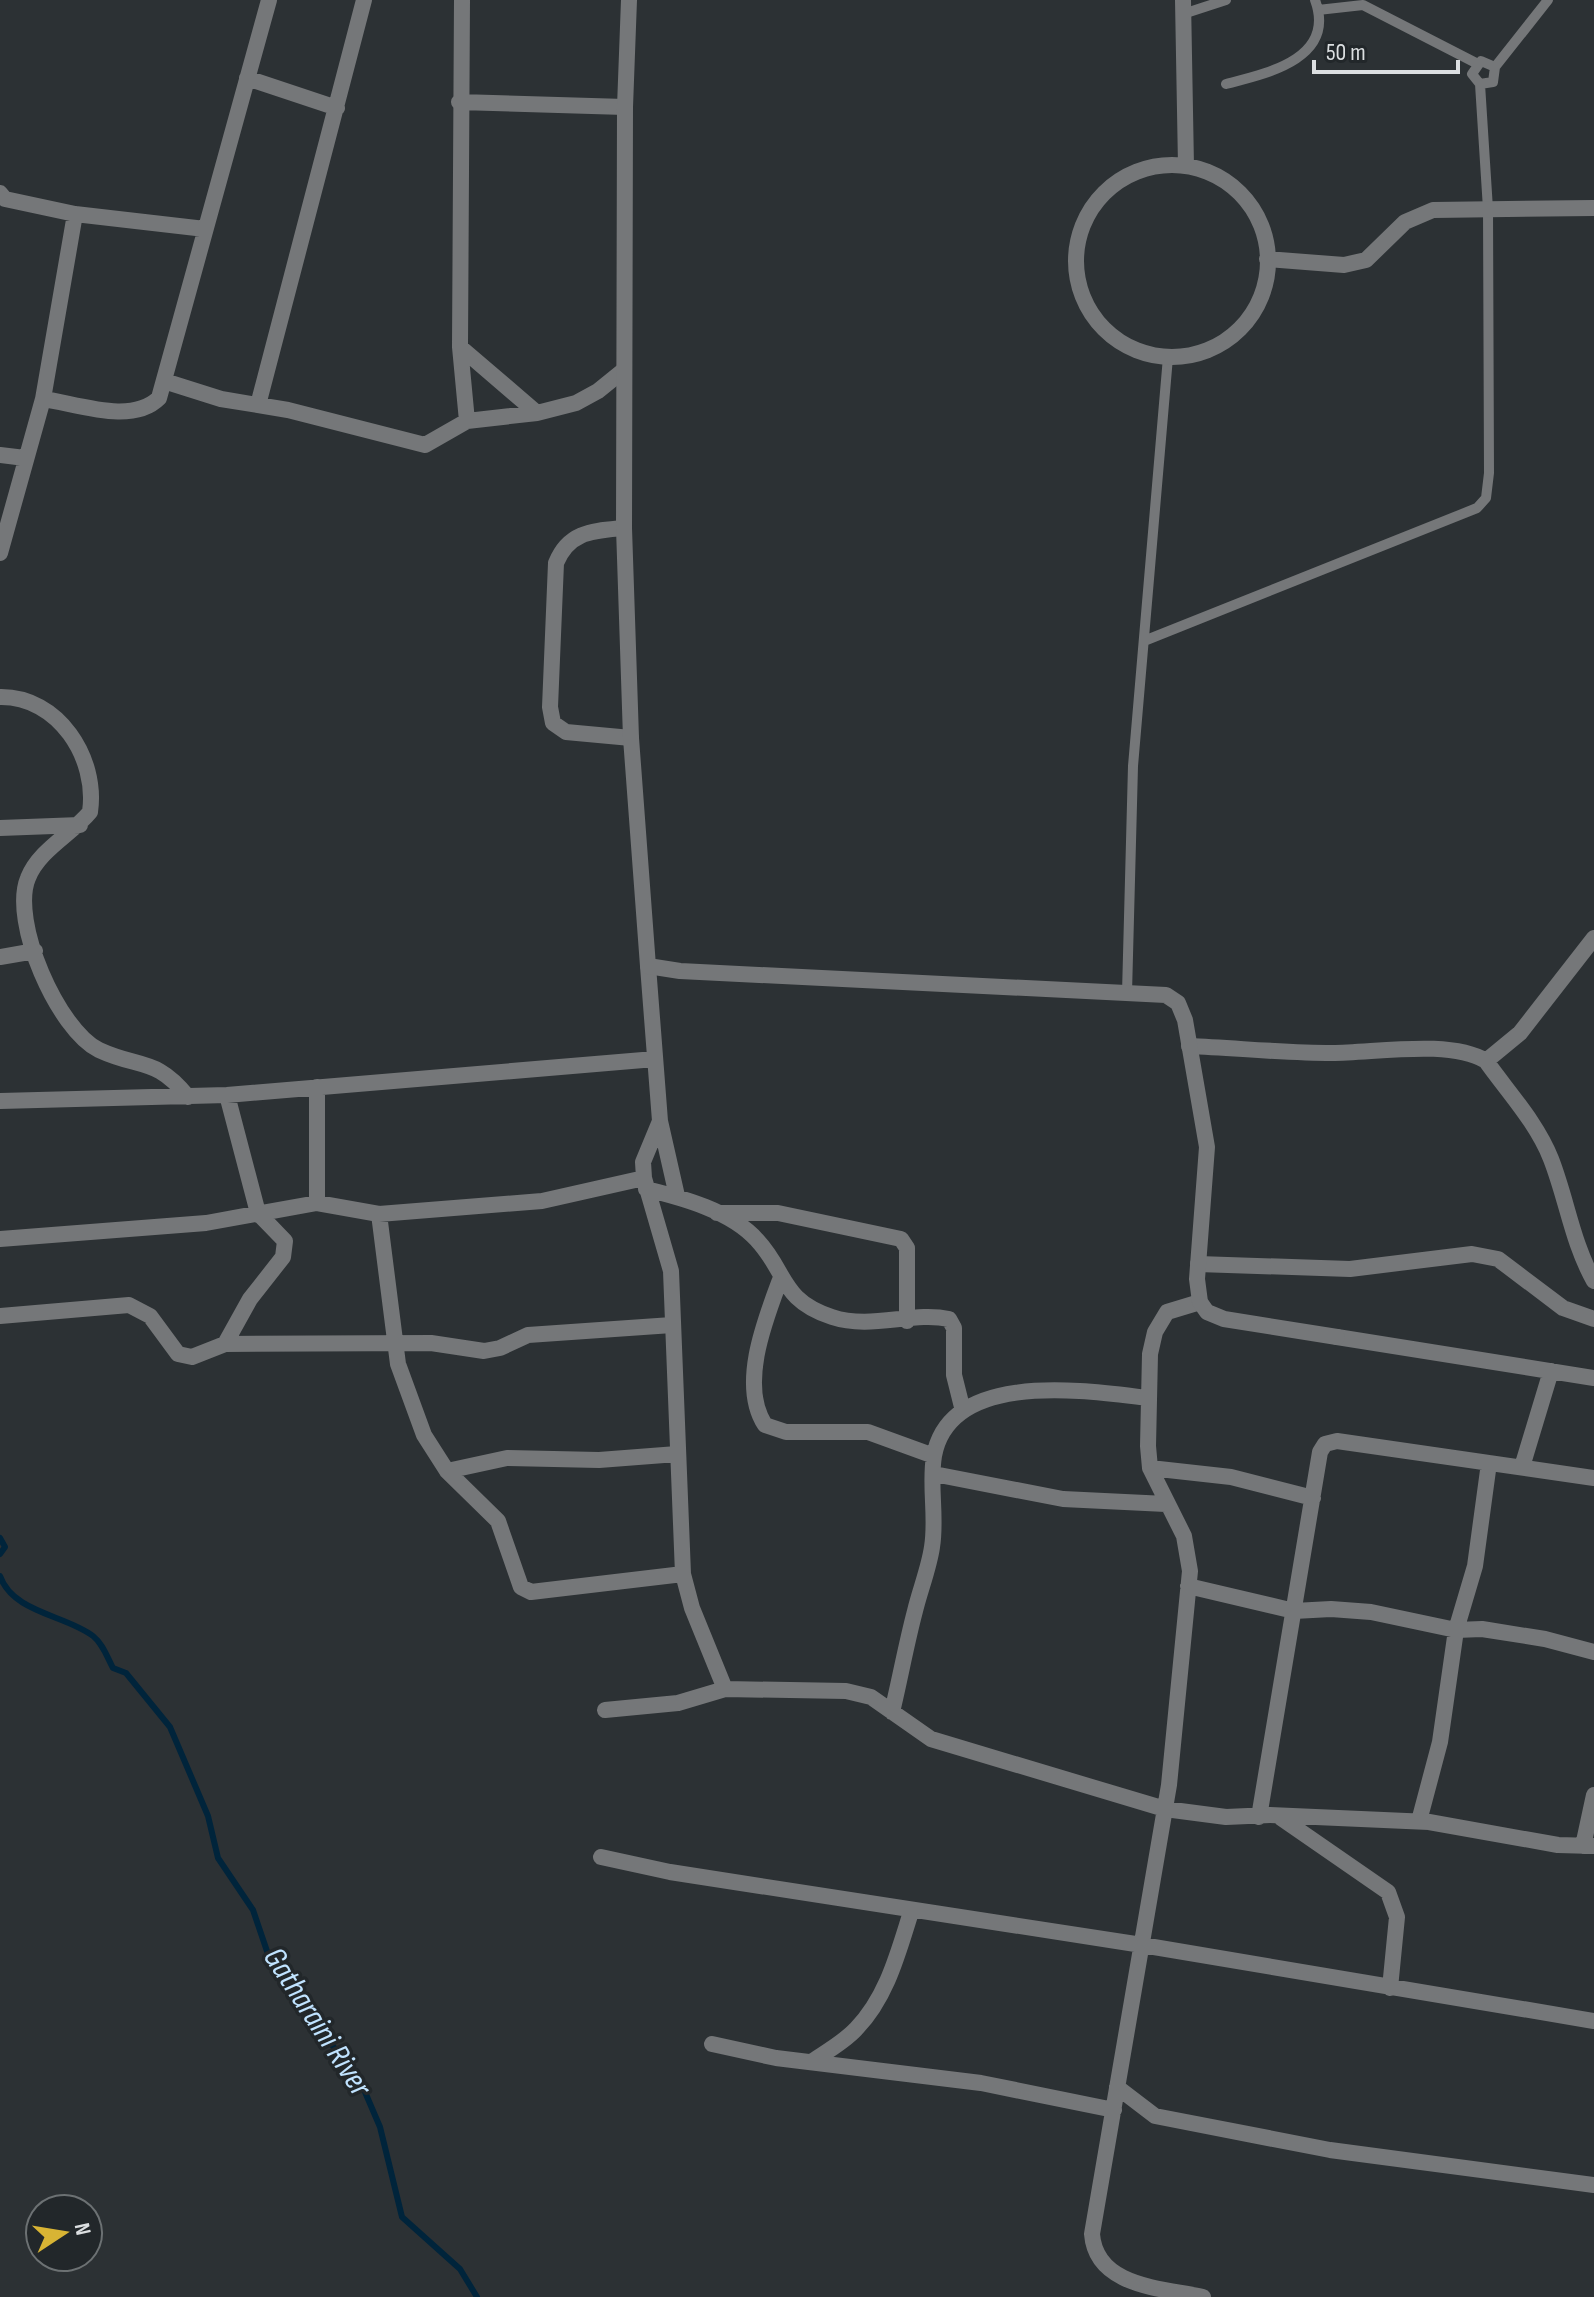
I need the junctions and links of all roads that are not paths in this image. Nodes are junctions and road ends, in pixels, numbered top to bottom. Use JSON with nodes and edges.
{"nodes":[{"id":1,"x":269,"y":0,"type":"edge"},
{"id":2,"x":364,"y":0,"type":"edge"},
{"id":3,"x":462,"y":0,"type":"edge"},
{"id":4,"x":629,"y":0,"type":"edge"},
{"id":5,"x":1226,"y":0,"type":"edge"},
{"id":6,"x":1548,"y":0,"type":"edge"},
{"id":7,"x":1316,"y":5,"type":"edge"},
{"id":8,"x":1183,"y":7,"type":"edge"},
{"id":9,"x":1476,"y":63,"type":"junction"},
{"id":10,"x":1495,"y":67,"type":"junction"},
{"id":11,"x":247,"y":78,"type":"junction"},
{"id":12,"x":1226,"y":84,"type":"dead end"},
{"id":13,"x":1480,"y":84,"type":"junction"},
{"id":14,"x":459,"y":102,"type":"junction"},
{"id":15,"x":625,"y":107,"type":"junction"},
{"id":16,"x":337,"y":108,"type":"junction"},
{"id":17,"x":1186,"y":166,"type":"junction"},
{"id":18,"x":2,"y":197,"type":"edge"},
{"id":19,"x":1594,"y":208,"type":"edge"},
{"id":20,"x":1488,"y":209,"type":"junction"},
{"id":21,"x":75,"y":214,"type":"junction"},
{"id":22,"x":205,"y":229,"type":"junction"},
{"id":23,"x":1267,"y":259,"type":"junction"},
{"id":24,"x":460,"y":347,"type":"junction"},
{"id":25,"x":1168,"y":357,"type":"junction"},
{"id":26,"x":624,"y":370,"type":"junction"},
{"id":27,"x":164,"y":381,"type":"junction"},
{"id":28,"x":43,"y":399,"type":"junction"},
{"id":29,"x":258,"y":405,"type":"junction"},
{"id":30,"x":537,"y":413,"type":"junction"},
{"id":31,"x":467,"y":421,"type":"junction"},
{"id":32,"x":0,"y":455,"type":"edge"},
{"id":33,"x":25,"y":458,"type":"junction"},
{"id":34,"x":624,"y":528,"type":"junction"},
{"id":35,"x":0,"y":553,"type":"edge"},
{"id":36,"x":1144,"y":641,"type":"junction"},
{"id":37,"x":0,"y":697,"type":"edge"},
{"id":38,"x":631,"y":738,"type":"junction"},
{"id":39,"x":80,"y":825,"type":"junction"},
{"id":40,"x":0,"y":828,"type":"edge"},
{"id":41,"x":1594,"y":938,"type":"edge"},
{"id":42,"x":35,"y":951,"type":"junction"},
{"id":43,"x":0,"y":957,"type":"edge"},
{"id":44,"x":648,"y":966,"type":"junction"},
{"id":45,"x":1127,"y":993,"type":"junction"},
{"id":46,"x":1189,"y":1046,"type":"junction"},
{"id":47,"x":655,"y":1059,"type":"junction"},
{"id":48,"x":1486,"y":1061,"type":"junction"},
{"id":49,"x":317,"y":1087,"type":"junction"},
{"id":50,"x":227,"y":1095,"type":"junction"},
{"id":51,"x":188,"y":1097,"type":"junction"},
{"id":52,"x":0,"y":1101,"type":"edge"},
{"id":53,"x":660,"y":1121,"type":"junction"},
{"id":54,"x":645,"y":1183,"type":"junction"},
{"id":55,"x":677,"y":1196,"type":"junction"},
{"id":56,"x":317,"y":1203,"type":"junction"},
{"id":57,"x":258,"y":1213,"type":"junction"},
{"id":58,"x":715,"y":1213,"type":"junction"},
{"id":59,"x":778,"y":1213,"type":"junction"},
{"id":60,"x":379,"y":1214,"type":"junction"},
{"id":61,"x":0,"y":1239,"type":"edge"},
{"id":62,"x":759,"y":1242,"type":"junction"},
{"id":63,"x":1198,"y":1264,"type":"junction"},
{"id":64,"x":780,"y":1280,"type":"junction"},
{"id":65,"x":1594,"y":1281,"type":"edge"},
{"id":66,"x":1200,"y":1302,"type":"junction"},
{"id":67,"x":0,"y":1316,"type":"edge"},
{"id":68,"x":1594,"y":1319,"type":"edge"},
{"id":69,"x":907,"y":1321,"type":"junction"},
{"id":70,"x":672,"y":1325,"type":"junction"},
{"id":71,"x":396,"y":1343,"type":"junction"},
{"id":72,"x":225,"y":1344,"type":"junction"},
{"id":73,"x":1551,"y":1371,"type":"junction"},
{"id":74,"x":1594,"y":1378,"type":"edge"},
{"id":75,"x":1148,"y":1398,"type":"junction"},
{"id":76,"x":963,"y":1411,"type":"junction"},
{"id":77,"x":677,"y":1454,"type":"junction"},
{"id":78,"x":934,"y":1456,"type":"junction"},
{"id":79,"x":1489,"y":1463,"type":"junction"},
{"id":80,"x":1522,"y":1467,"type":"junction"},
{"id":81,"x":1150,"y":1468,"type":"junction"},
{"id":82,"x":447,"y":1471,"type":"junction"},
{"id":83,"x":934,"y":1474,"type":"junction"},
{"id":84,"x":1594,"y":1478,"type":"edge"},
{"id":85,"x":1313,"y":1498,"type":"junction"},
{"id":86,"x":1166,"y":1504,"type":"junction"},
{"id":87,"x":683,"y":1574,"type":"junction"},
{"id":88,"x":1188,"y":1586,"type":"junction"},
{"id":89,"x":1294,"y":1611,"type":"junction"},
{"id":90,"x":1456,"y":1630,"type":"junction"},
{"id":91,"x":1594,"y":1652,"type":"edge"},
{"id":92,"x":725,"y":1689,"type":"junction"},
{"id":93,"x":605,"y":1710,"type":"dead end"},
{"id":94,"x":892,"y":1712,"type":"junction"},
{"id":95,"x":1594,"y":1795,"type":"edge"},
{"id":96,"x":1165,"y":1809,"type":"junction"},
{"id":97,"x":1259,"y":1817,"type":"junction"},
{"id":98,"x":1280,"y":1817,"type":"junction"},
{"id":99,"x":1419,"y":1821,"type":"junction"},
{"id":100,"x":1588,"y":1846,"type":"edge"},
{"id":101,"x":601,"y":1857,"type":"dead end"},
{"id":102,"x":911,"y":1912,"type":"junction"},
{"id":103,"x":1142,"y":1945,"type":"junction"},
{"id":104,"x":1390,"y":1988,"type":"junction"},
{"id":105,"x":1594,"y":2021,"type":"edge"},
{"id":106,"x":712,"y":2044,"type":"dead end"},
{"id":107,"x":811,"y":2062,"type":"junction"},
{"id":108,"x":1117,"y":2087,"type":"junction"},
{"id":109,"x":1114,"y":2110,"type":"junction"},
{"id":110,"x":1594,"y":2185,"type":"edge"},
{"id":111,"x":1203,"y":2297,"type":"edge"}],
"edges":[{"from":1,"to":11,"type":"street"},
{"from":2,"to":16,"type":"street"},
{"from":3,"to":14,"type":"street"},
{"from":4,"to":15,"type":"street"},
{"from":5,"to":8,"type":"lane"},
{"from":6,"to":10,"type":"lane"},
{"from":7,"to":9,"type":"lane"},
{"from":7,"to":12,"type":"lane"},
{"from":8,"to":17,"type":"street"},
{"from":9,"to":10,"type":"lane"},
{"from":9,"to":13,"type":"lane"},
{"from":10,"to":13,"type":"lane"},
{"from":11,"to":16,"type":"street"},
{"from":11,"to":22,"type":"street"},
{"from":13,"to":20,"type":"lane"},
{"from":14,"to":15,"type":"street"},
{"from":14,"to":24,"type":"street"},
{"from":15,"to":26,"type":"street"},
{"from":16,"to":29,"type":"street"},
{"from":17,"to":23,"type":"street"},
{"from":17,"to":25,"type":"street"},
{"from":18,"to":21,"type":"street"},
{"from":19,"to":20,"type":"street"},
{"from":20,"to":23,"type":"street"},
{"from":20,"to":36,"type":"lane"},
{"from":21,"to":22,"type":"street"},
{"from":21,"to":28,"type":"street"},
{"from":22,"to":27,"type":"street"},
{"from":23,"to":25,"type":"street"},
{"from":24,"to":30,"type":"street"},
{"from":24,"to":31,"type":"street"},
{"from":25,"to":36,"type":"lane"},
{"from":26,"to":30,"type":"street"},
{"from":26,"to":34,"type":"street"},
{"from":27,"to":28,"type":"street"},
{"from":27,"to":29,"type":"street"},
{"from":28,"to":33,"type":"street"},
{"from":29,"to":31,"type":"street"},
{"from":30,"to":31,"type":"street"},
{"from":32,"to":33,"type":"street"},
{"from":33,"to":35,"type":"street"},
{"from":34,"to":38,"type":"street"},
{"from":34,"to":38,"type":"street"},
{"from":36,"to":45,"type":"lane"},
{"from":37,"to":39,"type":"street"},
{"from":38,"to":44,"type":"street"},
{"from":39,"to":40,"type":"street"},
{"from":39,"to":42,"type":"street"},
{"from":41,"to":48,"type":"street"},
{"from":42,"to":43,"type":"street"},
{"from":42,"to":51,"type":"street"},
{"from":44,"to":45,"type":"street"},
{"from":44,"to":47,"type":"street"},
{"from":45,"to":46,"type":"street"},
{"from":46,"to":48,"type":"street"},
{"from":46,"to":63,"type":"street"},
{"from":47,"to":49,"type":"street"},
{"from":47,"to":53,"type":"street"},
{"from":48,"to":65,"type":"street"},
{"from":49,"to":50,"type":"street"},
{"from":49,"to":56,"type":"street"},
{"from":50,"to":51,"type":"street"},
{"from":50,"to":57,"type":"street"},
{"from":51,"to":52,"type":"street"},
{"from":53,"to":54,"type":"street"},
{"from":53,"to":55,"type":"street"},
{"from":54,"to":55,"type":"street"},
{"from":54,"to":60,"type":"street"},
{"from":54,"to":70,"type":"street"},
{"from":55,"to":58,"type":"street"},
{"from":56,"to":57,"type":"street"},
{"from":56,"to":60,"type":"street"},
{"from":57,"to":61,"type":"street"},
{"from":57,"to":72,"type":"street"},
{"from":58,"to":59,"type":"street"},
{"from":58,"to":62,"type":"street"},
{"from":59,"to":62,"type":"street"},
{"from":59,"to":69,"type":"street"},
{"from":60,"to":71,"type":"street"},
{"from":62,"to":64,"type":"street"},
{"from":63,"to":66,"type":"street"},
{"from":63,"to":68,"type":"street"},
{"from":64,"to":69,"type":"street"},
{"from":64,"to":78,"type":"street"},
{"from":66,"to":73,"type":"street"},
{"from":66,"to":75,"type":"street"},
{"from":67,"to":72,"type":"street"},
{"from":69,"to":76,"type":"street"},
{"from":70,"to":71,"type":"street"},
{"from":70,"to":77,"type":"street"},
{"from":71,"to":72,"type":"street"},
{"from":71,"to":82,"type":"street"},
{"from":73,"to":74,"type":"street"},
{"from":73,"to":80,"type":"street"},
{"from":75,"to":76,"type":"street"},
{"from":75,"to":81,"type":"street"},
{"from":76,"to":78,"type":"street"},
{"from":77,"to":82,"type":"street"},
{"from":77,"to":87,"type":"street"},
{"from":78,"to":83,"type":"street"},
{"from":79,"to":80,"type":"street"},
{"from":79,"to":85,"type":"street"},
{"from":79,"to":90,"type":"street"},
{"from":80,"to":84,"type":"street"},
{"from":81,"to":85,"type":"street"},
{"from":81,"to":86,"type":"street"},
{"from":82,"to":87,"type":"street"},
{"from":83,"to":86,"type":"street"},
{"from":83,"to":94,"type":"street"},
{"from":85,"to":89,"type":"street"},
{"from":86,"to":88,"type":"street"},
{"from":87,"to":92,"type":"street"},
{"from":88,"to":89,"type":"street"},
{"from":88,"to":96,"type":"street"},
{"from":89,"to":90,"type":"street"},
{"from":89,"to":97,"type":"street"},
{"from":90,"to":91,"type":"street"},
{"from":90,"to":99,"type":"street"},
{"from":92,"to":93,"type":"street"},
{"from":92,"to":94,"type":"street"},
{"from":94,"to":96,"type":"street"},
{"from":95,"to":100,"type":"street"},
{"from":96,"to":97,"type":"street"},
{"from":96,"to":103,"type":"street"},
{"from":97,"to":98,"type":"street"},
{"from":98,"to":99,"type":"street"},
{"from":98,"to":104,"type":"street"},
{"from":99,"to":100,"type":"street"},
{"from":101,"to":102,"type":"street"},
{"from":102,"to":103,"type":"street"},
{"from":102,"to":107,"type":"street"},
{"from":103,"to":104,"type":"street"},
{"from":103,"to":108,"type":"street"},
{"from":104,"to":105,"type":"street"},
{"from":106,"to":107,"type":"street"},
{"from":107,"to":109,"type":"street"},
{"from":108,"to":109,"type":"street"},
{"from":108,"to":110,"type":"street"},
{"from":109,"to":111,"type":"street"}]}
